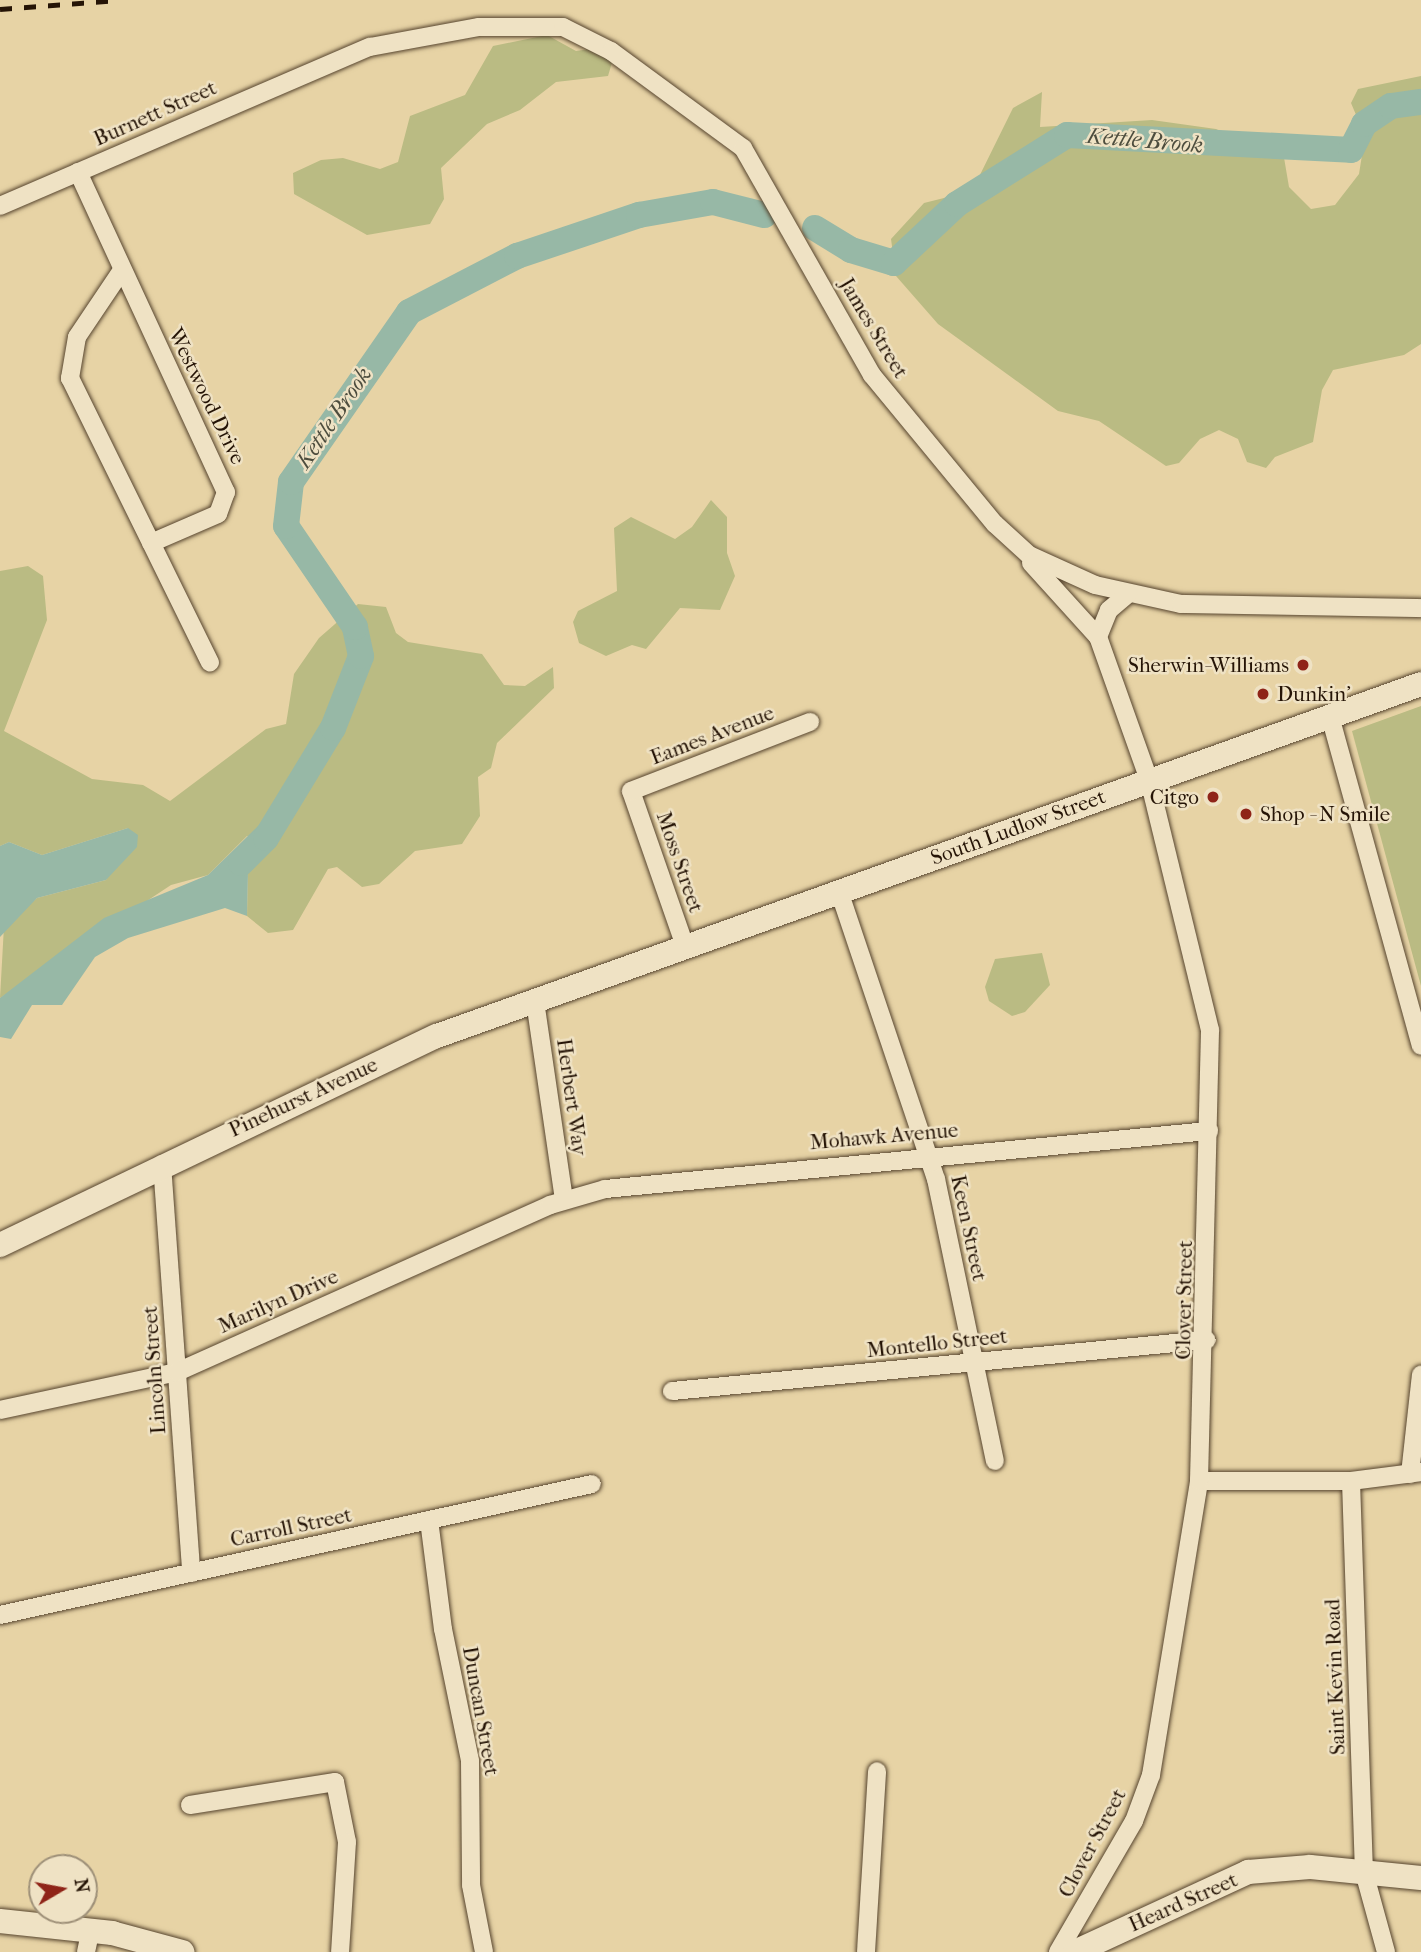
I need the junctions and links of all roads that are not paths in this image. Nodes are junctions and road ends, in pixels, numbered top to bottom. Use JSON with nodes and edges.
{"nodes":[{"id":1,"x":328,"y":62,"type":"joint"},
{"id":2,"x":78,"y":172,"type":"junction"},
{"id":3,"x":0,"y":206,"type":"edge"},
{"id":4,"x":122,"y":270,"type":"junction"},
{"id":5,"x":1012,"y":542,"type":"junction"},
{"id":6,"x":150,"y":543,"type":"junction"},
{"id":7,"x":1128,"y":594,"type":"junction"},
{"id":8,"x":1421,"y":608,"type":"edge"},
{"id":9,"x":1098,"y":637,"type":"junction"},
{"id":10,"x":210,"y":662,"type":"dead end"},
{"id":11,"x":1421,"y":684,"type":"edge"},
{"id":12,"x":1330,"y":716,"type":"junction"},
{"id":13,"x":810,"y":722,"type":"dead end"},
{"id":14,"x":1149,"y":780,"type":"junction"},
{"id":15,"x":631,"y":790,"type":"joint"},
{"id":16,"x":839,"y":891,"type":"junction"},
{"id":17,"x":686,"y":949,"type":"junction"},
{"id":18,"x":616,"y":973,"type":"joint"},
{"id":19,"x":535,"y":1001,"type":"junction"},
{"id":20,"x":1421,"y":1046,"type":"edge"},
{"id":21,"x":1209,"y":1131,"type":"junction"},
{"id":22,"x":929,"y":1155,"type":"junction"},
{"id":23,"x":162,"y":1164,"type":"junction"},
{"id":24,"x":564,"y":1200,"type":"junction"},
{"id":25,"x":0,"y":1245,"type":"edge"},
{"id":26,"x":1207,"y":1340,"type":"junction"},
{"id":27,"x":974,"y":1363,"type":"junction"},
{"id":28,"x":177,"y":1372,"type":"junction"},
{"id":29,"x":1421,"y":1375,"type":"edge"},
{"id":30,"x":672,"y":1391,"type":"dead end"},
{"id":31,"x":0,"y":1410,"type":"edge"},
{"id":32,"x":995,"y":1461,"type":"dead end"},
{"id":33,"x":1415,"y":1473,"type":"edge"},
{"id":34,"x":1199,"y":1481,"type":"junction"},
{"id":35,"x":1351,"y":1481,"type":"junction"},
{"id":36,"x":592,"y":1484,"type":"dead end"},
{"id":37,"x":429,"y":1520,"type":"junction"},
{"id":38,"x":191,"y":1573,"type":"junction"},
{"id":39,"x":0,"y":1615,"type":"edge"},
{"id":40,"x":877,"y":1771,"type":"dead end"},
{"id":41,"x":190,"y":1805,"type":"dead end"},
{"id":42,"x":1364,"y":1872,"type":"junction"},
{"id":43,"x":1421,"y":1878,"type":"edge"},
{"id":44,"x":0,"y":1921,"type":"edge"},
{"id":45,"x":88,"y":1941,"type":"edge"},
{"id":46,"x":182,"y":1952,"type":"edge"},
{"id":47,"x":340,"y":1952,"type":"edge"},
{"id":48,"x":484,"y":1952,"type":"edge"},
{"id":49,"x":866,"y":1952,"type":"edge"},
{"id":50,"x":1058,"y":1952,"type":"edge"},
{"id":51,"x":1075,"y":1952,"type":"edge"},
{"id":52,"x":1386,"y":1952,"type":"edge"}],
"edges":[{"from":1,"to":2,"type":"street","name":"Burnett Street"},
{"from":1,"to":5,"type":"street","name":"James Street"},
{"from":2,"to":3,"type":"street","name":"Burnett Street"},
{"from":2,"to":4,"type":"street","name":"Westwood Drive"},
{"from":4,"to":6,"type":"street"},
{"from":4,"to":6,"type":"street","name":"Westwood Drive"},
{"from":5,"to":7,"type":"street","name":"James Street"},
{"from":5,"to":9,"type":"street","name":"Clover Street"},
{"from":6,"to":10,"type":"street"},
{"from":7,"to":8,"type":"street","name":"James Street"},
{"from":7,"to":9,"type":"street"},
{"from":9,"to":14,"type":"street","name":"Clover Street"},
{"from":11,"to":12,"type":"main road","name":"South Ludlow Street"},
{"from":12,"to":14,"type":"main road","name":"South Ludlow Street"},
{"from":12,"to":20,"type":"street"},
{"from":13,"to":15,"type":"street","name":"Eames Avenue"},
{"from":14,"to":16,"type":"main road","name":"South Ludlow Street"},
{"from":14,"to":21,"type":"street","name":"Clover Street"},
{"from":15,"to":17,"type":"street","name":"Moss Street"},
{"from":16,"to":17,"type":"main road","name":"South Ludlow Street"},
{"from":16,"to":22,"type":"street","name":"Keen Street"},
{"from":17,"to":18,"type":"main road","name":"South Ludlow Street"},
{"from":18,"to":19,"type":"main road","name":"Pinehurst Avenue"},
{"from":19,"to":23,"type":"main road","name":"Pinehurst Avenue"},
{"from":19,"to":24,"type":"street","name":"Herbert Way"},
{"from":21,"to":22,"type":"street","name":"Mohawk Avenue"},
{"from":21,"to":26,"type":"street","name":"Clover Street"},
{"from":22,"to":24,"type":"street","name":"Mohawk Avenue"},
{"from":22,"to":27,"type":"street","name":"Keen Street"},
{"from":23,"to":25,"type":"main road","name":"Pinehurst Avenue"},
{"from":23,"to":28,"type":"street","name":"Lincoln Street"},
{"from":24,"to":28,"type":"street","name":"Marilyn Drive"},
{"from":26,"to":27,"type":"street","name":"Montello Street"},
{"from":26,"to":34,"type":"street","name":"Clover Street"},
{"from":27,"to":30,"type":"street","name":"Montello Street"},
{"from":27,"to":32,"type":"street","name":"Keen Street"},
{"from":28,"to":31,"type":"street","name":"Marilyn Drive"},
{"from":28,"to":38,"type":"street","name":"Lincoln Street"},
{"from":29,"to":33,"type":"street"},
{"from":33,"to":35,"type":"street"},
{"from":34,"to":35,"type":"street"},
{"from":34,"to":50,"type":"street","name":"Clover Street"},
{"from":35,"to":42,"type":"street","name":"Saint Kevin Road"},
{"from":36,"to":37,"type":"street","name":"Carroll Street"},
{"from":37,"to":38,"type":"street","name":"Carroll Street"},
{"from":37,"to":48,"type":"street","name":"Duncan Street"},
{"from":38,"to":39,"type":"street","name":"Carroll Street"},
{"from":40,"to":49,"type":"street"},
{"from":41,"to":47,"type":"street"},
{"from":42,"to":43,"type":"main road","name":"Heard Street"},
{"from":42,"to":51,"type":"main road","name":"Heard Street"},
{"from":42,"to":52,"type":"street","name":"Saint Kevin Road"},
{"from":44,"to":45,"type":"main road"},
{"from":45,"to":46,"type":"main road"}]}
